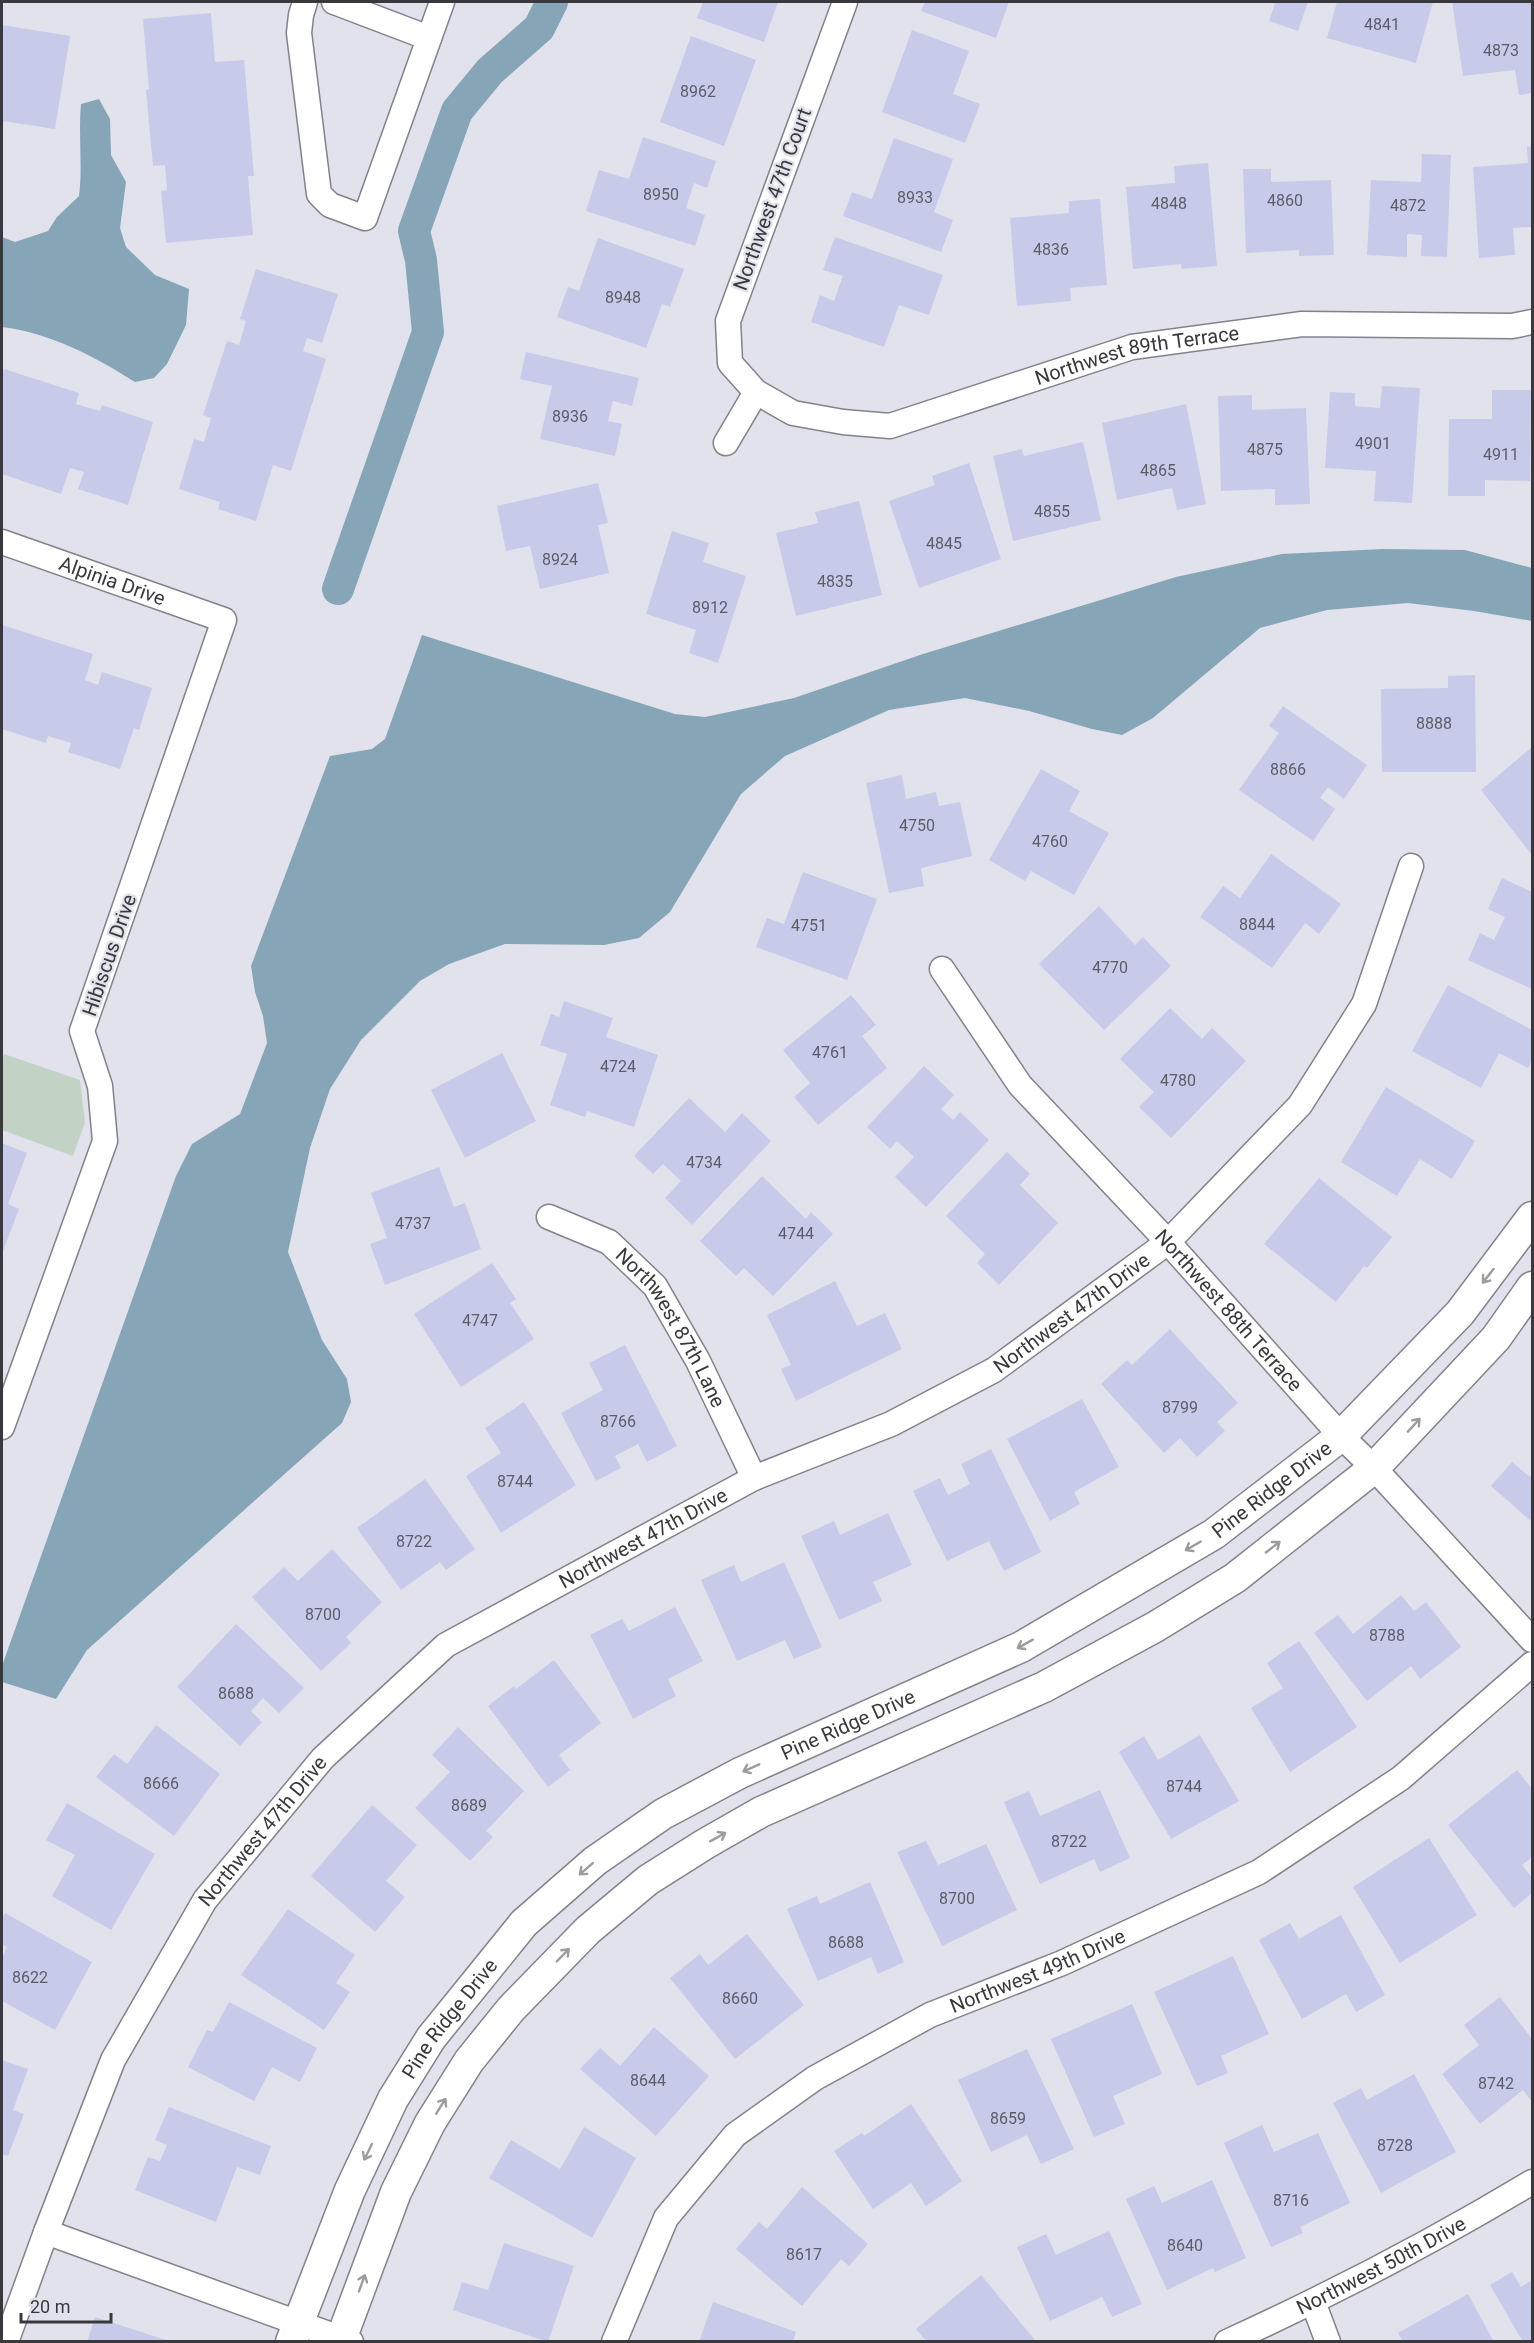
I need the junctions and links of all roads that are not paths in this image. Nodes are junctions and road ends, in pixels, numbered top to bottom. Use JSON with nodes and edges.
{"nodes":[{"id":1,"x":305,"y":2,"type":"edge"},
{"id":2,"x":334,"y":2,"type":"edge"},
{"id":3,"x":442,"y":2,"type":"edge"},
{"id":4,"x":845,"y":2,"type":"edge"},
{"id":5,"x":429,"y":38,"type":"junction"},
{"id":6,"x":1533,"y":322,"type":"edge"},
{"id":7,"x":756,"y":392,"type":"junction"},
{"id":8,"x":726,"y":443,"type":"dead end"},
{"id":9,"x":2,"y":542,"type":"edge"},
{"id":10,"x":224,"y":620,"type":"joint"},
{"id":11,"x":1411,"y":866,"type":"dead end"},
{"id":12,"x":942,"y":969,"type":"dead end"},
{"id":13,"x":549,"y":1217,"type":"dead end"},
{"id":14,"x":1533,"y":1217,"type":"edge"},
{"id":15,"x":1168,"y":1242,"type":"junction"},
{"id":16,"x":1533,"y":1287,"type":"edge"},
{"id":17,"x":2,"y":1427,"type":"edge"},
{"id":18,"x":1341,"y":1436,"type":"junction"},
{"id":19,"x":1374,"y":1468,"type":"junction"},
{"id":20,"x":754,"y":1478,"type":"junction"},
{"id":21,"x":1533,"y":1640,"type":"edge"},
{"id":22,"x":1533,"y":1664,"type":"edge"},
{"id":23,"x":1533,"y":2182,"type":"edge"},
{"id":24,"x":45,"y":2232,"type":"junction"},
{"id":25,"x":1313,"y":2302,"type":"junction"},
{"id":26,"x":294,"y":2332,"type":"edge"},
{"id":27,"x":344,"y":2340,"type":"edge"},
{"id":28,"x":6,"y":2342,"type":"edge"},
{"id":29,"x":614,"y":2342,"type":"edge"},
{"id":30,"x":1227,"y":2342,"type":"edge"},
{"id":31,"x":1328,"y":2342,"type":"edge"}],
"edges":[{"from":1,"to":5,"type":"street"},
{"from":2,"to":5,"type":"street"},
{"from":3,"to":5,"type":"street"},
{"from":4,"to":7,"type":"street","name":"Northwest 47th Court"},
{"from":6,"to":7,"type":"street","name":"Northwest 89th Terrace"},
{"from":7,"to":8,"type":"street"},
{"from":9,"to":10,"type":"street","name":"Alpinia Drive"},
{"from":10,"to":17,"type":"street","name":"Hibiscus Drive"},
{"from":11,"to":15,"type":"street","name":"Northwest 47th Drive"},
{"from":12,"to":15,"type":"street","name":"Northwest 88th Terrace"},
{"from":13,"to":20,"type":"street","name":"Northwest 87th Lane"},
{"from":14,"to":18,"type":"street","name":"Pine Ridge Drive","one_way":true},
{"from":15,"to":18,"type":"street","name":"Northwest 88th Terrace"},
{"from":15,"to":20,"type":"street","name":"Northwest 47th Drive"},
{"from":19,"to":16,"type":"street","name":"Pine Ridge Drive","one_way":true},
{"from":18,"to":19,"type":"street","name":"Northwest 88th Terrace"},
{"from":18,"to":26,"type":"street","name":"Pine Ridge Drive","one_way":true},
{"from":19,"to":21,"type":"street","name":"Northwest 88th Terrace"},
{"from":27,"to":19,"type":"street","name":"Pine Ridge Drive","one_way":true},
{"from":20,"to":24,"type":"street","name":"Northwest 47th Drive"},
{"from":22,"to":29,"type":"street","name":"Northwest 49th Drive"},
{"from":23,"to":25,"type":"street","name":"Northwest 50th Drive"},
{"from":24,"to":26,"type":"street"},
{"from":24,"to":28,"type":"street","name":"Northwest 47th Drive"},
{"from":25,"to":30,"type":"street","name":"Northwest 50th Drive"},
{"from":25,"to":31,"type":"street"},
{"from":26,"to":27,"type":"street"}]}
